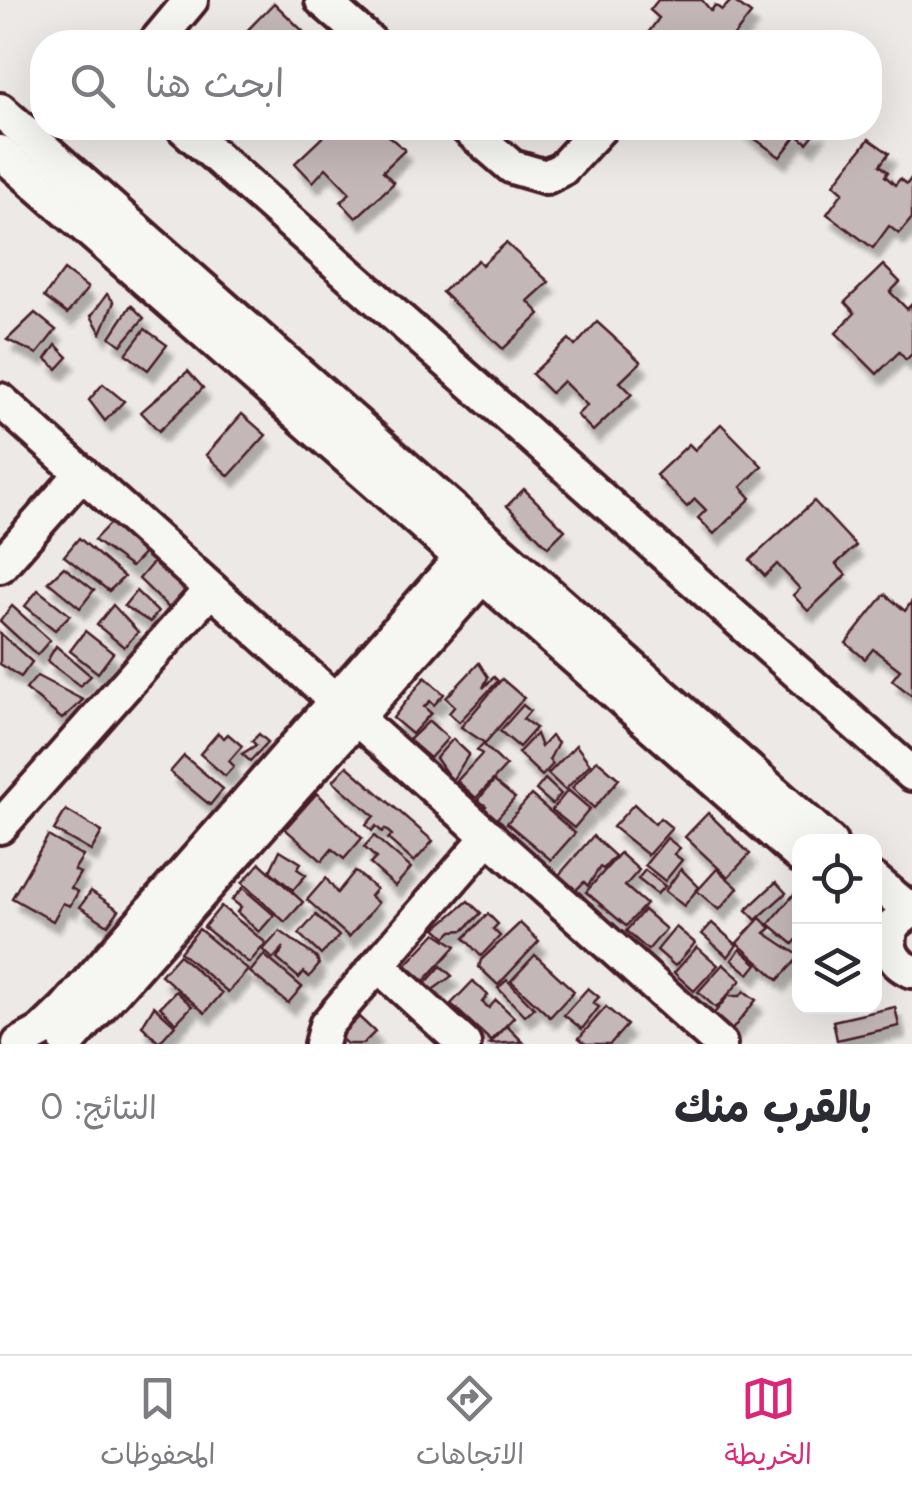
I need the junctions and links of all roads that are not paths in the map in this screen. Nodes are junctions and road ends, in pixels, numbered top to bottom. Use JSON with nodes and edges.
{"nodes":[{"id":1,"x":191,"y":0,"type":"edge"},
{"id":2,"x":322,"y":0,"type":"edge"},
{"id":3,"x":166,"y":30,"type":"edge"},
{"id":4,"x":356,"y":30,"type":"edge"},
{"id":5,"x":0,"y":110,"type":"edge"},
{"id":6,"x":30,"y":138,"type":"edge"},
{"id":7,"x":32,"y":140,"type":"edge"},
{"id":8,"x":198,"y":140,"type":"edge"},
{"id":9,"x":480,"y":140,"type":"edge"},
{"id":10,"x":589,"y":140,"type":"edge"},
{"id":11,"x":0,"y":152,"type":"edge"},
{"id":12,"x":0,"y":400,"type":"edge"},
{"id":13,"x":82,"y":473,"type":"junction"},
{"id":14,"x":482,"y":556,"type":"junction"},
{"id":15,"x":0,"y":566,"type":"edge"},
{"id":16,"x":211,"y":589,"type":"junction"},
{"id":17,"x":346,"y":710,"type":"junction"},
{"id":18,"x":912,"y":774,"type":"edge"},
{"id":19,"x":0,"y":828,"type":"edge"},
{"id":20,"x":820,"y":834,"type":"edge"},
{"id":21,"x":490,"y":836,"type":"junction"},
{"id":22,"x":792,"y":848,"type":"edge"},
{"id":23,"x":882,"y":894,"type":"edge"},
{"id":24,"x":897,"y":920,"type":"edge"},
{"id":25,"x":378,"y":965,"type":"junction"},
{"id":26,"x":911,"y":981,"type":"edge"},
{"id":27,"x":45,"y":1041,"type":"edge"},
{"id":28,"x":322,"y":1044,"type":"edge"},
{"id":29,"x":464,"y":1044,"type":"edge"},
{"id":30,"x":720,"y":1044,"type":"edge"}],
"edges":[{"from":1,"to":3,"type":"street"},
{"from":2,"to":4,"type":"street"},
{"from":5,"to":6,"type":"street"},
{"from":7,"to":14,"type":"street"},
{"from":8,"to":18,"type":"street"},
{"from":9,"to":10,"type":"street"},
{"from":11,"to":14,"type":"street"},
{"from":12,"to":13,"type":"street"},
{"from":13,"to":15,"type":"street"},
{"from":13,"to":16,"type":"street"},
{"from":14,"to":17,"type":"street"},
{"from":14,"to":20,"type":"street"},
{"from":14,"to":22,"type":"street"},
{"from":16,"to":17,"type":"street"},
{"from":16,"to":19,"type":"street"},
{"from":17,"to":21,"type":"street"},
{"from":17,"to":27,"type":"street"},
{"from":21,"to":25,"type":"street"},
{"from":21,"to":30,"type":"street"},
{"from":23,"to":24,"type":"street"},
{"from":24,"to":26,"type":"street"},
{"from":25,"to":28,"type":"street"},
{"from":25,"to":29,"type":"street"}]}
